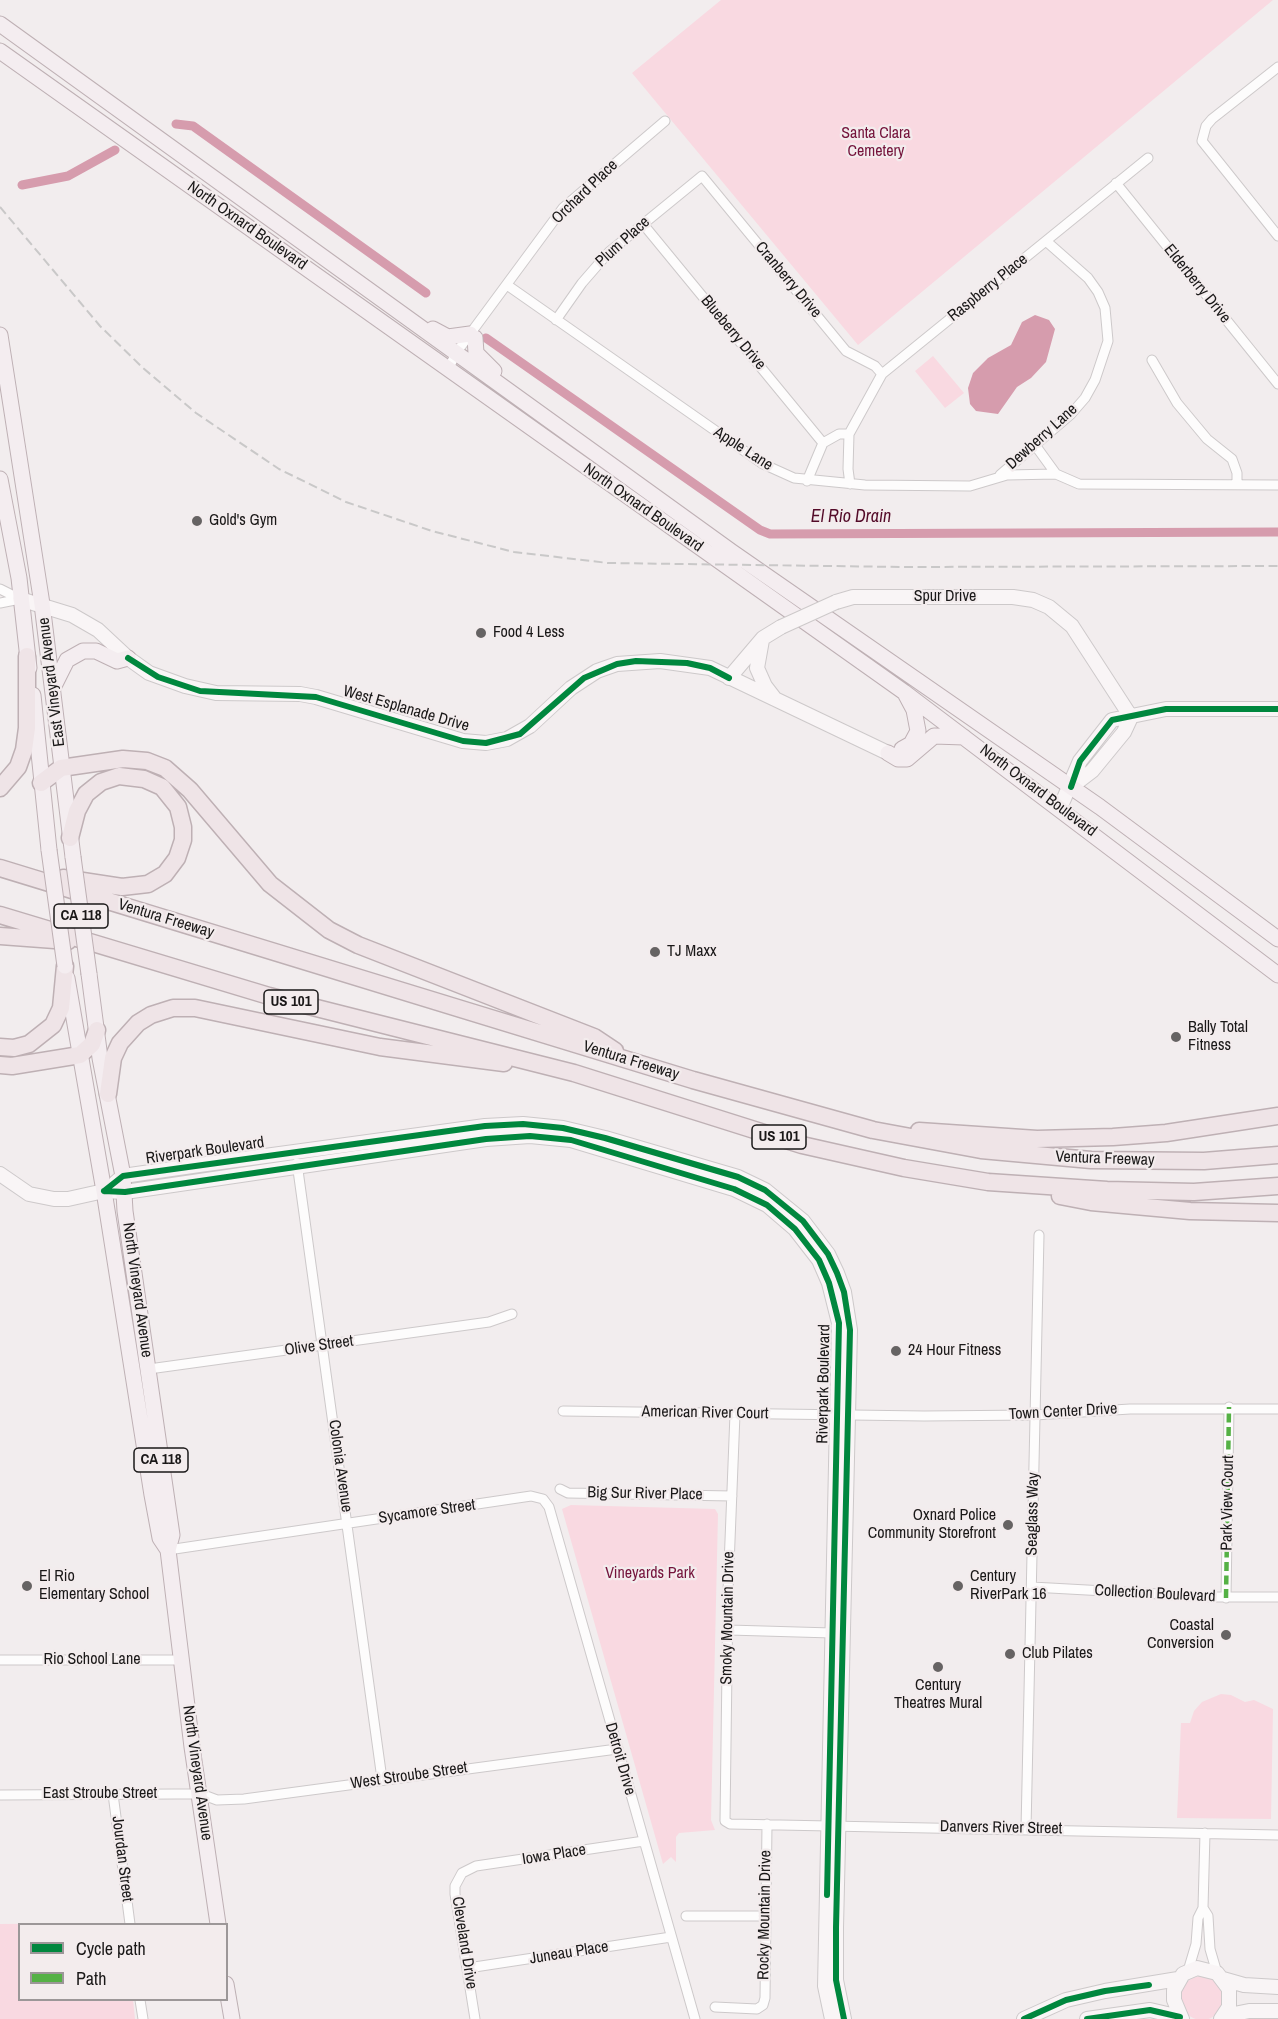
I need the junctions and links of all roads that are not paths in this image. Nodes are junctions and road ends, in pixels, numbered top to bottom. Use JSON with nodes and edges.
{"nodes":[{"id":1,"x":0,"y":24,"type":"edge"},
{"id":2,"x":0,"y":51,"type":"edge"},
{"id":3,"x":1277,"y":68,"type":"edge"},
{"id":4,"x":665,"y":121,"type":"dead end"},
{"id":5,"x":1148,"y":158,"type":"dead end"},
{"id":6,"x":702,"y":176,"type":"joint"},
{"id":7,"x":1116,"y":183,"type":"junction"},
{"id":8,"x":643,"y":224,"type":"junction"},
{"id":9,"x":1278,"y":236,"type":"edge"},
{"id":10,"x":1046,"y":241,"type":"junction"},
{"id":11,"x":507,"y":285,"type":"junction"},
{"id":12,"x":369,"y":290,"type":"junction"},
{"id":13,"x":556,"y":320,"type":"junction"},
{"id":14,"x":473,"y":336,"type":"junction"},
{"id":15,"x":1,"y":345,"type":"edge"},
{"id":16,"x":458,"y":355,"type":"junction"},
{"id":17,"x":1152,"y":360,"type":"dead end"},
{"id":18,"x":448,"y":370,"type":"junction"},
{"id":19,"x":882,"y":374,"type":"junction"},
{"id":20,"x":1278,"y":384,"type":"edge"},
{"id":21,"x":508,"y":391,"type":"junction"},
{"id":22,"x":5,"y":393,"type":"edge"},
{"id":23,"x":849,"y":434,"type":"junction"},
{"id":24,"x":824,"y":443,"type":"junction"},
{"id":25,"x":1035,"y":445,"type":"junction"},
{"id":26,"x":1056,"y":474,"type":"junction"},
{"id":27,"x":0,"y":479,"type":"edge"},
{"id":28,"x":995,"y":479,"type":"junction"},
{"id":29,"x":807,"y":481,"type":"junction"},
{"id":30,"x":850,"y":484,"type":"junction"},
{"id":31,"x":1237,"y":484,"type":"junction"},
{"id":32,"x":1278,"y":485,"type":"edge"},
{"id":33,"x":0,"y":589,"type":"edge"},
{"id":34,"x":20,"y":595,"type":"junction"},
{"id":35,"x":0,"y":603,"type":"edge"},
{"id":36,"x":42,"y":604,"type":"junction"},
{"id":37,"x":763,"y":638,"type":"junction"},
{"id":38,"x":27,"y":656,"type":"junction"},
{"id":39,"x":128,"y":658,"type":"junction"},
{"id":40,"x":729,"y":678,"type":"junction"},
{"id":41,"x":53,"y":688,"type":"junction"},
{"id":42,"x":904,"y":692,"type":"junction"},
{"id":43,"x":776,"y":701,"type":"junction"},
{"id":44,"x":1278,"y":709,"type":"edge"},
{"id":45,"x":1131,"y":717,"type":"junction"},
{"id":46,"x":964,"y":736,"type":"junction"},
{"id":47,"x":888,"y":753,"type":"junction"},
{"id":48,"x":61,"y":768,"type":"junction"},
{"id":49,"x":41,"y":783,"type":"junction"},
{"id":50,"x":1071,"y":787,"type":"junction"},
{"id":51,"x":0,"y":788,"type":"edge"},
{"id":52,"x":1060,"y":808,"type":"junction"},
{"id":53,"x":70,"y":838,"type":"junction"},
{"id":54,"x":0,"y":868,"type":"edge"},
{"id":55,"x":40,"y":880,"type":"junction"},
{"id":56,"x":0,"y":915,"type":"edge"},
{"id":57,"x":0,"y":936,"type":"edge"},
{"id":58,"x":1278,"y":939,"type":"edge"},
{"id":59,"x":93,"y":941,"type":"junction"},
{"id":60,"x":65,"y":966,"type":"junction"},
{"id":61,"x":1278,"y":975,"type":"edge"},
{"id":62,"x":97,"y":1030,"type":"junction"},
{"id":63,"x":0,"y":1047,"type":"edge"},
{"id":64,"x":80,"y":1055,"type":"junction"},
{"id":65,"x":631,"y":1061,"type":"junction"},
{"id":66,"x":0,"y":1065,"type":"edge"},
{"id":67,"x":574,"y":1073,"type":"junction"},
{"id":68,"x":108,"y":1094,"type":"junction"},
{"id":69,"x":1278,"y":1116,"type":"edge"},
{"id":70,"x":873,"y":1130,"type":"junction"},
{"id":71,"x":294,"y":1152,"type":"junction"},
{"id":72,"x":1278,"y":1155,"type":"edge"},
{"id":73,"x":298,"y":1167,"type":"junction"},
{"id":74,"x":0,"y":1174,"type":"edge"},
{"id":75,"x":988,"y":1182,"type":"junction"},
{"id":76,"x":124,"y":1184,"type":"junction"},
{"id":77,"x":1278,"y":1186,"type":"edge"},
{"id":78,"x":104,"y":1191,"type":"junction"},
{"id":79,"x":1278,"y":1213,"type":"edge"},
{"id":80,"x":1039,"y":1235,"type":"dead end"},
{"id":81,"x":122,"y":1307,"type":"junction"},
{"id":82,"x":512,"y":1314,"type":"dead end"},
{"id":83,"x":323,"y":1345,"type":"junction"},
{"id":84,"x":149,"y":1369,"type":"junction"},
{"id":85,"x":1229,"y":1407,"type":"junction"},
{"id":86,"x":1278,"y":1409,"type":"edge"},
{"id":87,"x":563,"y":1410,"type":"dead end"},
{"id":88,"x":735,"y":1414,"type":"junction"},
{"id":89,"x":1035,"y":1415,"type":"junction"},
{"id":90,"x":843,"y":1416,"type":"junction"},
{"id":91,"x":560,"y":1489,"type":"dead end"},
{"id":92,"x":732,"y":1496,"type":"junction"},
{"id":93,"x":543,"y":1500,"type":"joint"},
{"id":94,"x":348,"y":1523,"type":"junction"},
{"id":95,"x":168,"y":1550,"type":"junction"},
{"id":96,"x":1032,"y":1587,"type":"junction"},
{"id":97,"x":1278,"y":1597,"type":"edge"},
{"id":98,"x":1226,"y":1598,"type":"junction"},
{"id":99,"x":729,"y":1630,"type":"junction"},
{"id":100,"x":832,"y":1633,"type":"junction"},
{"id":101,"x":0,"y":1660,"type":"edge"},
{"id":102,"x":183,"y":1660,"type":"junction"},
{"id":103,"x":617,"y":1749,"type":"junction"},
{"id":104,"x":382,"y":1779,"type":"junction"},
{"id":105,"x":114,"y":1794,"type":"junction"},
{"id":106,"x":201,"y":1794,"type":"junction"},
{"id":107,"x":0,"y":1795,"type":"edge"},
{"id":108,"x":725,"y":1821,"type":"joint"},
{"id":109,"x":767,"y":1824,"type":"junction"},
{"id":110,"x":834,"y":1825,"type":"junction"},
{"id":111,"x":1026,"y":1829,"type":"junction"},
{"id":112,"x":1205,"y":1833,"type":"junction"},
{"id":113,"x":1278,"y":1835,"type":"edge"},
{"id":114,"x":644,"y":1840,"type":"junction"},
{"id":115,"x":465,"y":1870,"type":"joint"},
{"id":116,"x":1203,"y":1908,"type":"junction"},
{"id":117,"x":687,"y":1916,"type":"dead end"},
{"id":118,"x":765,"y":1916,"type":"junction"},
{"id":119,"x":130,"y":1923,"type":"edge"},
{"id":120,"x":218,"y":1923,"type":"edge"},
{"id":121,"x":671,"y":1937,"type":"junction"},
{"id":122,"x":468,"y":1968,"type":"junction"},
{"id":123,"x":1183,"y":1975,"type":"junction"},
{"id":124,"x":1220,"y":1976,"type":"junction"},
{"id":125,"x":1278,"y":1987,"type":"edge"},
{"id":126,"x":228,"y":1996,"type":"edge"},
{"id":127,"x":140,"y":2001,"type":"edge"},
{"id":128,"x":716,"y":2007,"type":"dead end"},
{"id":129,"x":1278,"y":2011,"type":"edge"},
{"id":130,"x":1223,"y":2017,"type":"edge"},
{"id":131,"x":1181,"y":2018,"type":"edge"},
{"id":132,"x":143,"y":2019,"type":"edge"},
{"id":133,"x":232,"y":2019,"type":"edge"},
{"id":134,"x":475,"y":2019,"type":"edge"},
{"id":135,"x":695,"y":2019,"type":"edge"},
{"id":136,"x":832,"y":2019,"type":"edge"},
{"id":137,"x":843,"y":2019,"type":"edge"},
{"id":138,"x":1024,"y":2019,"type":"edge"},
{"id":139,"x":1087,"y":2019,"type":"edge"}],
"edges":[{"from":1,"to":12,"type":"main road","name":"North Oxnard Boulevard"},
{"from":2,"to":18,"type":"main road","name":"North Oxnard Boulevard"},
{"from":3,"to":9,"type":"street"},
{"from":4,"to":11,"type":"street","name":"Orchard Place"},
{"from":5,"to":7,"type":"street","name":"Raspberry Place"},
{"from":6,"to":8,"type":"street","name":"Plum Place"},
{"from":6,"to":19,"type":"street","name":"Cranberry Drive"},
{"from":7,"to":10,"type":"street","name":"Raspberry Place"},
{"from":7,"to":20,"type":"street","name":"Elderberry Drive"},
{"from":8,"to":13,"type":"street","name":"Plum Place"},
{"from":8,"to":24,"type":"street","name":"Blueberry Drive"},
{"from":10,"to":19,"type":"street","name":"Raspberry Place"},
{"from":10,"to":25,"type":"street","name":"Dewberry Lane"},
{"from":11,"to":13,"type":"street","name":"Apple Lane"},
{"from":11,"to":14,"type":"street","name":"Orchard Place"},
{"from":12,"to":14,"type":"main road"},
{"from":12,"to":16,"type":"main road","name":"North Oxnard Boulevard"},
{"from":13,"to":29,"type":"street","name":"Apple Lane"},
{"from":14,"to":16,"type":"street","name":"Orchard Place"},
{"from":14,"to":21,"type":"main road"},
{"from":15,"to":22,"type":"main road","name":"East Vineyard Avenue"},
{"from":16,"to":18,"type":"street","name":"Orchard Place"},
{"from":16,"to":21,"type":"main road","name":"North Oxnard Boulevard"},
{"from":17,"to":31,"type":"street"},
{"from":18,"to":42,"type":"main road","name":"North Oxnard Boulevard"},
{"from":19,"to":23,"type":"street","name":"Raspberry Place"},
{"from":21,"to":50,"type":"main road","name":"North Oxnard Boulevard"},
{"from":22,"to":36,"type":"main road","name":"East Vineyard Avenue"},
{"from":23,"to":24,"type":"street"},
{"from":23,"to":30,"type":"street","name":"Raspberry Place"},
{"from":24,"to":29,"type":"street"},
{"from":25,"to":26,"type":"street"},
{"from":25,"to":28,"type":"street","name":"Dewberry Lane"},
{"from":26,"to":28,"type":"street","name":"Apple Lane"},
{"from":26,"to":31,"type":"street","name":"Apple Lane"},
{"from":27,"to":34,"type":"main road","name":"East Vineyard Avenue"},
{"from":28,"to":30,"type":"street","name":"Apple Lane"},
{"from":29,"to":30,"type":"street","name":"Apple Lane"},
{"from":31,"to":32,"type":"street","name":"Apple Lane"},
{"from":33,"to":34,"type":"street"},
{"from":34,"to":35,"type":"street"},
{"from":34,"to":36,"type":"street","name":"West Esplanade Drive"},
{"from":34,"to":38,"type":"main road","name":"East Vineyard Avenue"},
{"from":36,"to":39,"type":"street","name":"West Esplanade Drive"},
{"from":36,"to":41,"type":"main road","name":"East Vineyard Avenue"},
{"from":37,"to":40,"type":"street","name":"Spur Drive"},
{"from":37,"to":43,"type":"street"},
{"from":37,"to":45,"type":"street","name":"Spur Drive","bridge":true},
{"from":38,"to":49,"type":"main road","name":"East Vineyard Avenue"},
{"from":38,"to":51,"type":"highway"},
{"from":39,"to":40,"type":"street","name":"West Esplanade Drive"},
{"from":39,"to":41,"type":"main road"},
{"from":40,"to":43,"type":"street","name":"West Esplanade Drive"},
{"from":41,"to":48,"type":"main road","name":"East Vineyard Avenue"},
{"from":42,"to":46,"type":"main road","name":"North Oxnard Boulevard"},
{"from":42,"to":47,"type":"main road"},
{"from":43,"to":47,"type":"street","name":"West Esplanade Drive"},
{"from":44,"to":45,"type":"street"},
{"from":45,"to":50,"type":"street"},
{"from":46,"to":47,"type":"main road"},
{"from":46,"to":52,"type":"main road","name":"North Oxnard Boulevard"},
{"from":48,"to":49,"type":"highway"},
{"from":48,"to":53,"type":"main road","name":"East Vineyard Avenue"},
{"from":48,"to":65,"type":"highway"},
{"from":49,"to":60,"type":"main road","name":"East Vineyard Avenue","number":"CA 118","bridge":true},
{"from":50,"to":52,"type":"street"},
{"from":50,"to":58,"type":"main road","name":"North Oxnard Boulevard"},
{"from":52,"to":61,"type":"main road","name":"North Oxnard Boulevard"},
{"from":53,"to":55,"type":"highway"},
{"from":53,"to":62,"type":"main road","name":"East Vineyard Avenue","number":"CA 118","bridge":true},
{"from":54,"to":55,"type":"highway","name":"Ventura Freeway","number":"US 101"},
{"from":55,"to":65,"type":"highway","name":"Ventura Freeway","number":"US 101"},
{"from":56,"to":59,"type":"highway","name":"Ventura Freeway","number":"US 101"},
{"from":57,"to":59,"type":"highway"},
{"from":59,"to":67,"type":"highway","name":"Ventura Freeway","number":"US 101"},
{"from":60,"to":63,"type":"highway"},
{"from":60,"to":64,"type":"main road","name":"East Vineyard Avenue","number":"CA 118"},
{"from":62,"to":64,"type":"highway"},
{"from":62,"to":68,"type":"main road","name":"North Vineyard Avenue","number":"CA 118"},
{"from":64,"to":66,"type":"highway"},
{"from":64,"to":78,"type":"main road","name":"North Vineyard Avenue","number":"CA 118"},
{"from":65,"to":70,"type":"highway","name":"Ventura Freeway","number":"US 101"},
{"from":67,"to":68,"type":"highway"},
{"from":67,"to":75,"type":"highway","name":"Ventura Freeway","number":"US 101"},
{"from":68,"to":76,"type":"main road","name":"North Vineyard Avenue","number":"CA 118"},
{"from":69,"to":70,"type":"highway"},
{"from":70,"to":72,"type":"highway","name":"Ventura Freeway","number":"US 101"},
{"from":71,"to":73,"type":"street","name":"Colonia Avenue"},
{"from":71,"to":76,"type":"street","name":"Riverpark Boulevard"},
{"from":71,"to":90,"type":"street","name":"Riverpark Boulevard"},
{"from":73,"to":76,"type":"street","name":"Riverpark Boulevard"},
{"from":73,"to":83,"type":"street","name":"Colonia Avenue"},
{"from":73,"to":90,"type":"street","name":"Riverpark Boulevard"},
{"from":74,"to":78,"type":"street","name":"Riverpark Boulevard"},
{"from":75,"to":77,"type":"highway","name":"Ventura Freeway","number":"US 101"},
{"from":75,"to":79,"type":"highway"},
{"from":76,"to":78,"type":"street","name":"Riverpark Boulevard"},
{"from":76,"to":84,"type":"main road","name":"North Vineyard Avenue","number":"CA 118"},
{"from":78,"to":81,"type":"main road","name":"North Vineyard Avenue","number":"CA 118"},
{"from":80,"to":89,"type":"street","name":"Seaglass Way"},
{"from":81,"to":84,"type":"main road"},
{"from":81,"to":95,"type":"main road","name":"North Vineyard Avenue","number":"CA 118"},
{"from":82,"to":83,"type":"street","name":"Olive Street"},
{"from":83,"to":84,"type":"street","name":"Olive Street"},
{"from":83,"to":94,"type":"street","name":"Colonia Avenue"},
{"from":84,"to":95,"type":"main road","name":"North Vineyard Avenue","number":"CA 118"},
{"from":85,"to":86,"type":"street","name":"Town Center Drive"},
{"from":85,"to":89,"type":"street","name":"Town Center Drive"},
{"from":85,"to":98,"type":"street","name":"Park View Court"},
{"from":87,"to":88,"type":"street","name":"American River Court"},
{"from":88,"to":90,"type":"street","name":"American River Court"},
{"from":88,"to":92,"type":"street","name":"Smoky Mountain Drive"},
{"from":89,"to":90,"type":"street","name":"Town Center Drive"},
{"from":89,"to":96,"type":"street","name":"Seaglass Way"},
{"from":90,"to":100,"type":"street","name":"Riverpark Boulevard"},
{"from":90,"to":110,"type":"street","name":"Riverpark Boulevard"},
{"from":91,"to":92,"type":"street","name":"Big Sur River Place"},
{"from":92,"to":99,"type":"street","name":"Smoky Mountain Drive"},
{"from":93,"to":94,"type":"street","name":"Sycamore Street"},
{"from":93,"to":103,"type":"street","name":"Detroit Drive"},
{"from":94,"to":95,"type":"street","name":"Sycamore Street"},
{"from":94,"to":104,"type":"street","name":"Colonia Avenue"},
{"from":95,"to":102,"type":"main road","name":"North Vineyard Avenue","number":"CA 118"},
{"from":96,"to":98,"type":"street","name":"Collection Boulevard"},
{"from":96,"to":111,"type":"street","name":"Seaglass Way"},
{"from":97,"to":98,"type":"street","name":"Collection Boulevard"},
{"from":99,"to":100,"type":"street"},
{"from":99,"to":108,"type":"street","name":"Smoky Mountain Drive"},
{"from":100,"to":110,"type":"street","name":"Riverpark Boulevard"},
{"from":101,"to":102,"type":"street","name":"Rio School Lane"},
{"from":102,"to":106,"type":"main road","name":"North Vineyard Avenue","number":"CA 118"},
{"from":103,"to":104,"type":"street","name":"West Stroube Street"},
{"from":103,"to":114,"type":"street","name":"Detroit Drive"},
{"from":104,"to":106,"type":"street","name":"West Stroube Street"},
{"from":105,"to":106,"type":"street","name":"East Stroube Street"},
{"from":105,"to":107,"type":"street","name":"East Stroube Street"},
{"from":105,"to":119,"type":"street","name":"Jourdan Street"},
{"from":106,"to":120,"type":"main road","name":"North Vineyard Avenue","number":"CA 118"},
{"from":108,"to":109,"type":"street","name":"Danvers River Street"},
{"from":109,"to":110,"type":"street","name":"Danvers River Street"},
{"from":109,"to":118,"type":"street","name":"Rocky Mountain Drive"},
{"from":110,"to":111,"type":"street","name":"Danvers River Street"},
{"from":110,"to":136,"type":"street","name":"Riverpark Boulevard"},
{"from":110,"to":137,"type":"street","name":"Riverpark Boulevard"},
{"from":111,"to":112,"type":"street","name":"Danvers River Street"},
{"from":112,"to":113,"type":"street","name":"Danvers River Street"},
{"from":112,"to":116,"type":"street"},
{"from":114,"to":115,"type":"street","name":"Iowa Place"},
{"from":114,"to":121,"type":"street","name":"Detroit Drive"},
{"from":115,"to":122,"type":"street","name":"Cleveland Drive"},
{"from":116,"to":123,"type":"street"},
{"from":116,"to":124,"type":"street"},
{"from":117,"to":118,"type":"street"},
{"from":118,"to":128,"type":"street","name":"Rocky Mountain Drive"},
{"from":121,"to":122,"type":"street","name":"Juneau Place"},
{"from":121,"to":135,"type":"street","name":"Detroit Drive"},
{"from":122,"to":134,"type":"street","name":"Cleveland Drive"},
{"from":123,"to":124,"type":"street"},
{"from":123,"to":131,"type":"street"},
{"from":123,"to":138,"type":"street"},
{"from":124,"to":125,"type":"street"},
{"from":124,"to":130,"type":"street"},
{"from":126,"to":133,"type":"main road"},
{"from":127,"to":132,"type":"street"},
{"from":129,"to":130,"type":"street"},
{"from":131,"to":139,"type":"street"}]}
